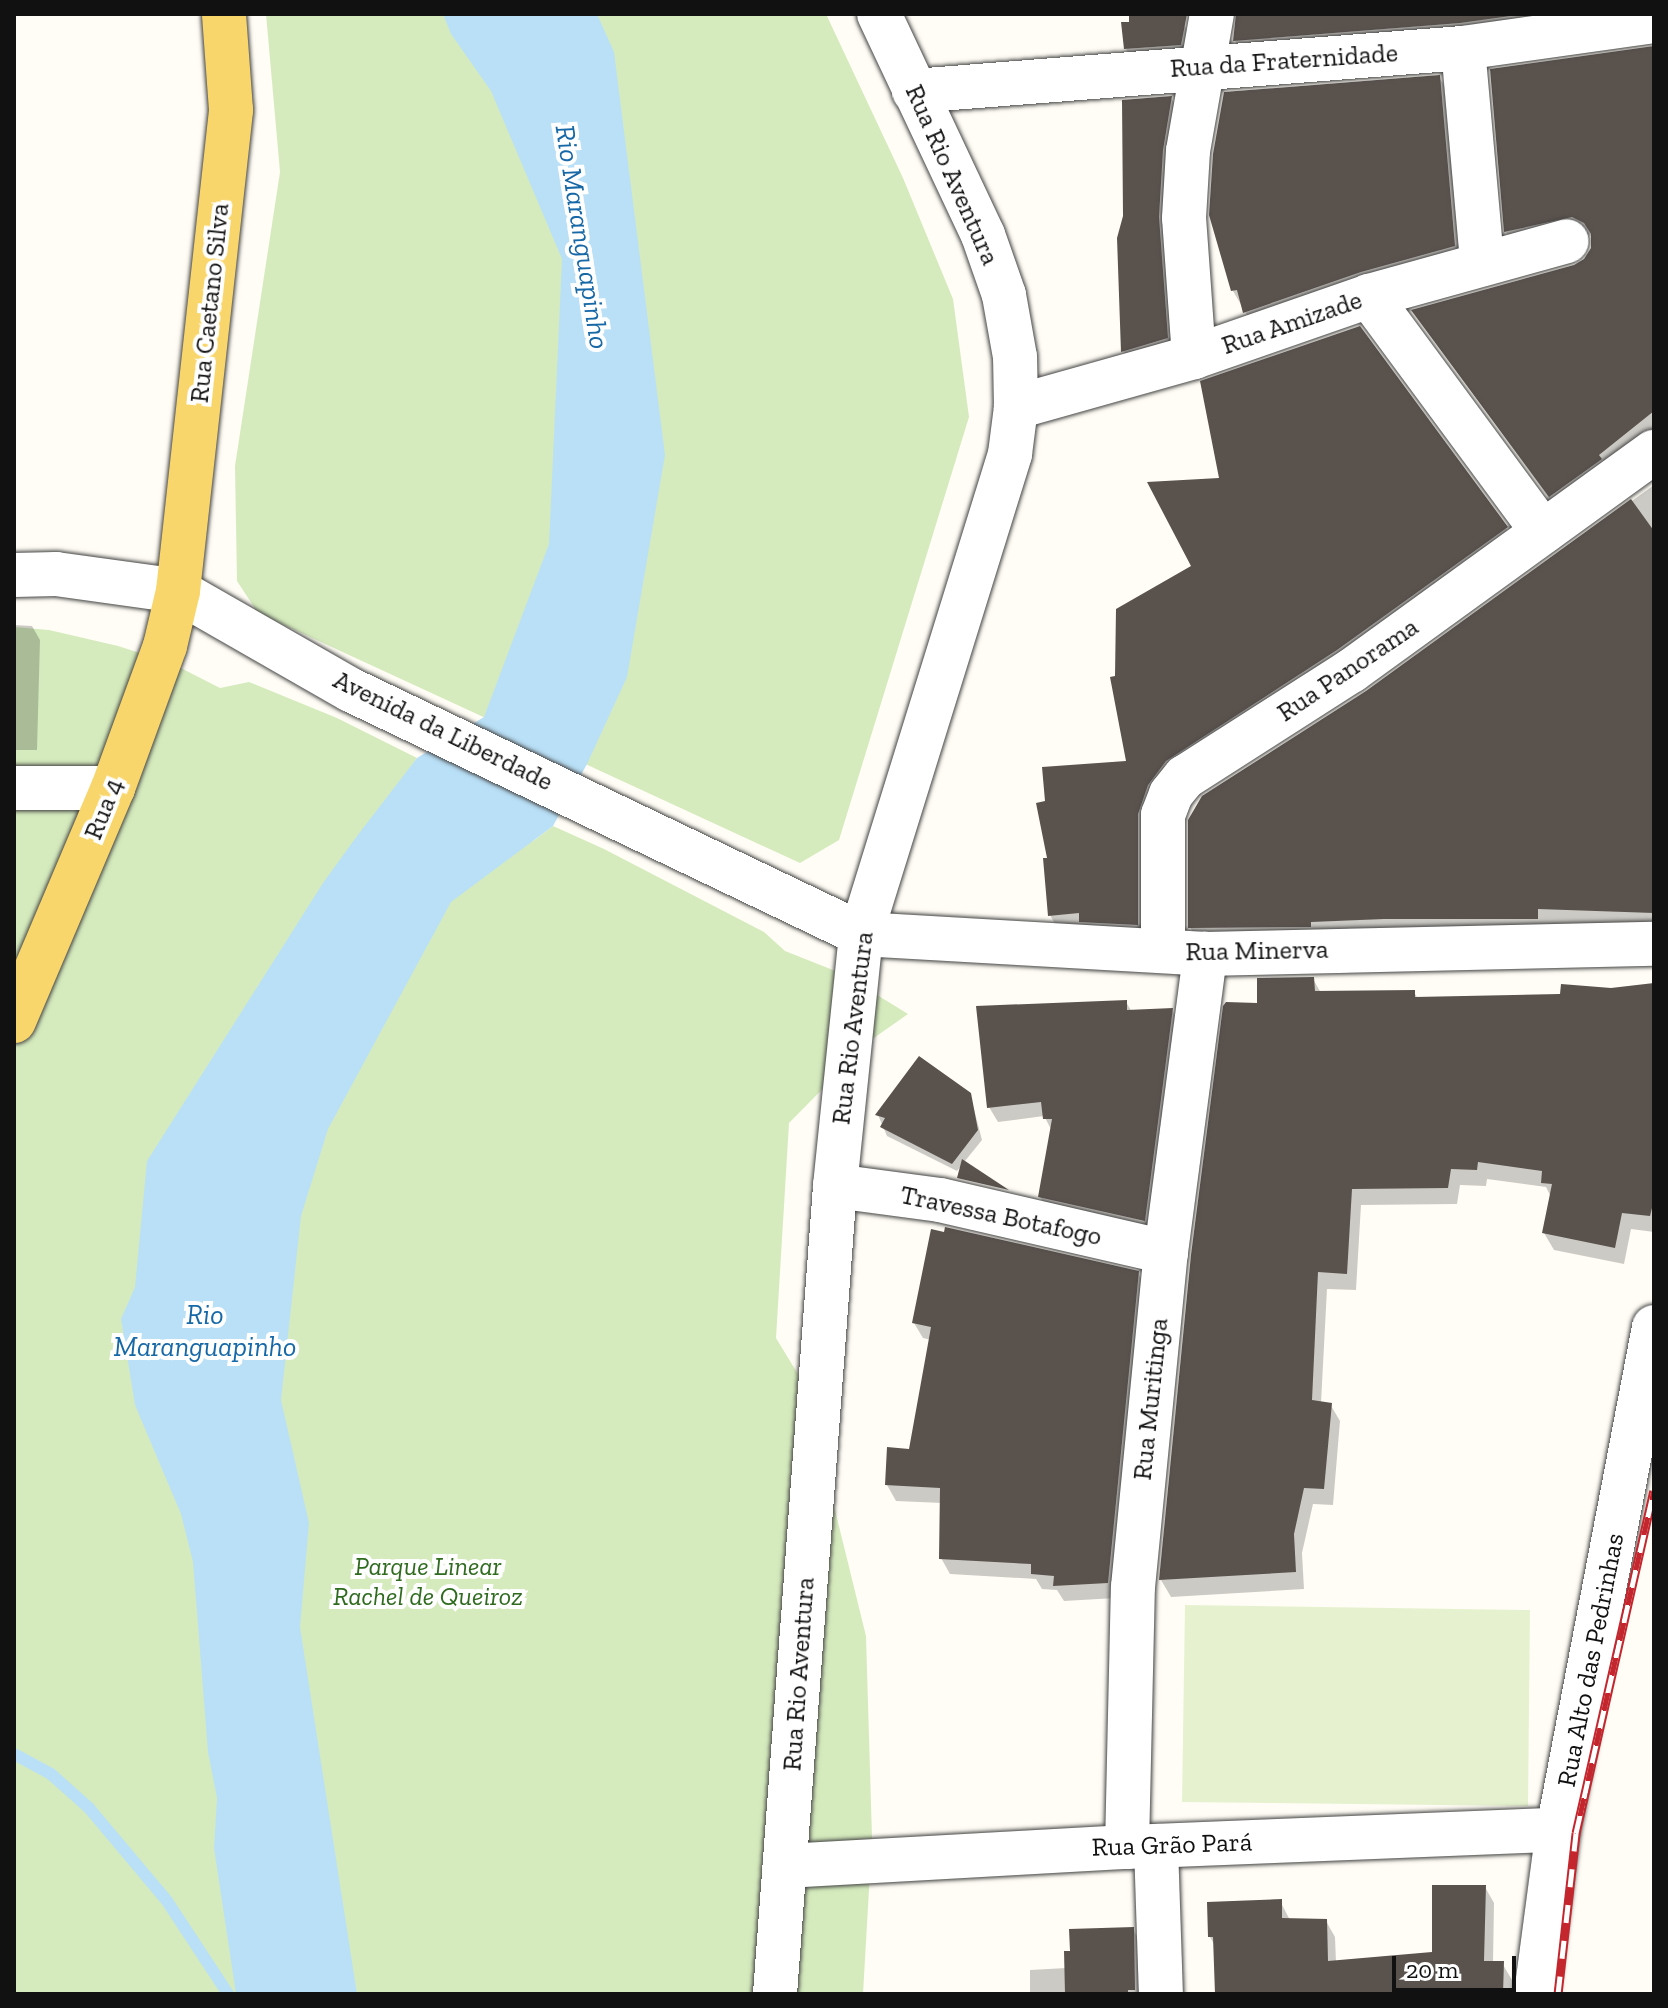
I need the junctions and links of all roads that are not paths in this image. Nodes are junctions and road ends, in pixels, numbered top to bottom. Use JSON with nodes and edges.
{"nodes":[{"id":1,"x":224,"y":14,"type":"edge"},
{"id":2,"x":879,"y":14,"type":"edge"},
{"id":3,"x":1212,"y":14,"type":"edge"},
{"id":4,"x":1654,"y":21,"type":"edge"},
{"id":5,"x":1463,"y":48,"type":"junction"},
{"id":6,"x":1203,"y":66,"type":"junction"},
{"id":7,"x":914,"y":91,"type":"junction"},
{"id":8,"x":1567,"y":241,"type":"dead end"},
{"id":9,"x":1482,"y":262,"type":"junction"},
{"id":10,"x":1369,"y":296,"type":"junction"},
{"id":11,"x":1194,"y":357,"type":"junction"},
{"id":12,"x":1016,"y":407,"type":"junction"},
{"id":13,"x":1654,"y":452,"type":"edge"},
{"id":14,"x":1543,"y":532,"type":"junction"},
{"id":15,"x":14,"y":575,"type":"edge"},
{"id":16,"x":178,"y":591,"type":"junction"},
{"id":17,"x":14,"y":788,"type":"edge"},
{"id":18,"x":113,"y":788,"type":"junction"},
{"id":19,"x":861,"y":934,"type":"junction"},
{"id":20,"x":1654,"y":944,"type":"edge"},
{"id":21,"x":1184,"y":953,"type":"junction"},
{"id":22,"x":14,"y":1021,"type":"edge"},
{"id":23,"x":835,"y":1186,"type":"junction"},
{"id":24,"x":1166,"y":1252,"type":"junction"},
{"id":25,"x":1654,"y":1327,"type":"edge"},
{"id":26,"x":1558,"y":1830,"type":"junction"},
{"id":27,"x":1142,"y":1846,"type":"junction"},
{"id":28,"x":785,"y":1866,"type":"junction"},
{"id":29,"x":775,"y":1994,"type":"edge"},
{"id":30,"x":1161,"y":1994,"type":"edge"},
{"id":31,"x":1536,"y":1994,"type":"edge"}],
"edges":[{"from":1,"to":16,"type":"main road","name":"Rua Caetano Silva"},
{"from":2,"to":7,"type":"street","name":"Rua Rio Aventura"},
{"from":3,"to":6,"type":"street"},
{"from":4,"to":5,"type":"street","name":"Rua da Fraternidade"},
{"from":5,"to":6,"type":"street","name":"Rua da Fraternidade"},
{"from":5,"to":9,"type":"street"},
{"from":6,"to":7,"type":"street","name":"Rua da Fraternidade"},
{"from":6,"to":11,"type":"street"},
{"from":7,"to":12,"type":"street","name":"Rua Rio Aventura"},
{"from":8,"to":9,"type":"street","name":"Rua Amizade"},
{"from":9,"to":10,"type":"street","name":"Rua Amizade"},
{"from":10,"to":11,"type":"street","name":"Rua Amizade"},
{"from":10,"to":14,"type":"street"},
{"from":11,"to":12,"type":"street","name":"Rua Amizade"},
{"from":12,"to":19,"type":"street","name":"Rua Rio Aventura"},
{"from":13,"to":14,"type":"street","name":"Rua Panorama"},
{"from":14,"to":21,"type":"street","name":"Rua Panorama"},
{"from":15,"to":16,"type":"street","name":"Avenida da Liberdade"},
{"from":16,"to":18,"type":"main road","name":"Rua 4"},
{"from":16,"to":19,"type":"street","name":"Avenida da Liberdade"},
{"from":17,"to":18,"type":"street"},
{"from":18,"to":22,"type":"main road","name":"Rua 4"},
{"from":19,"to":21,"type":"street","name":"Rua Minerva"},
{"from":19,"to":23,"type":"street","name":"Rua Rio Aventura"},
{"from":20,"to":21,"type":"street","name":"Rua Minerva"},
{"from":21,"to":24,"type":"street","name":"Rua Muritinga"},
{"from":23,"to":24,"type":"street","name":"Travessa Botafogo"},
{"from":23,"to":28,"type":"street","name":"Rua Rio Aventura"},
{"from":24,"to":27,"type":"street","name":"Rua Muritinga"},
{"from":25,"to":26,"type":"street","name":"Rua Alto das Pedrinhas"},
{"from":26,"to":27,"type":"street","name":"Rua Grão Pará"},
{"from":26,"to":31,"type":"street","name":"Rua Alto das Pedrinhas"},
{"from":27,"to":28,"type":"street","name":"Rua Grão Pará"},
{"from":27,"to":30,"type":"street","name":"Rua Muritinga"},
{"from":28,"to":29,"type":"street","name":"Rua Rio Aventura"}]}
